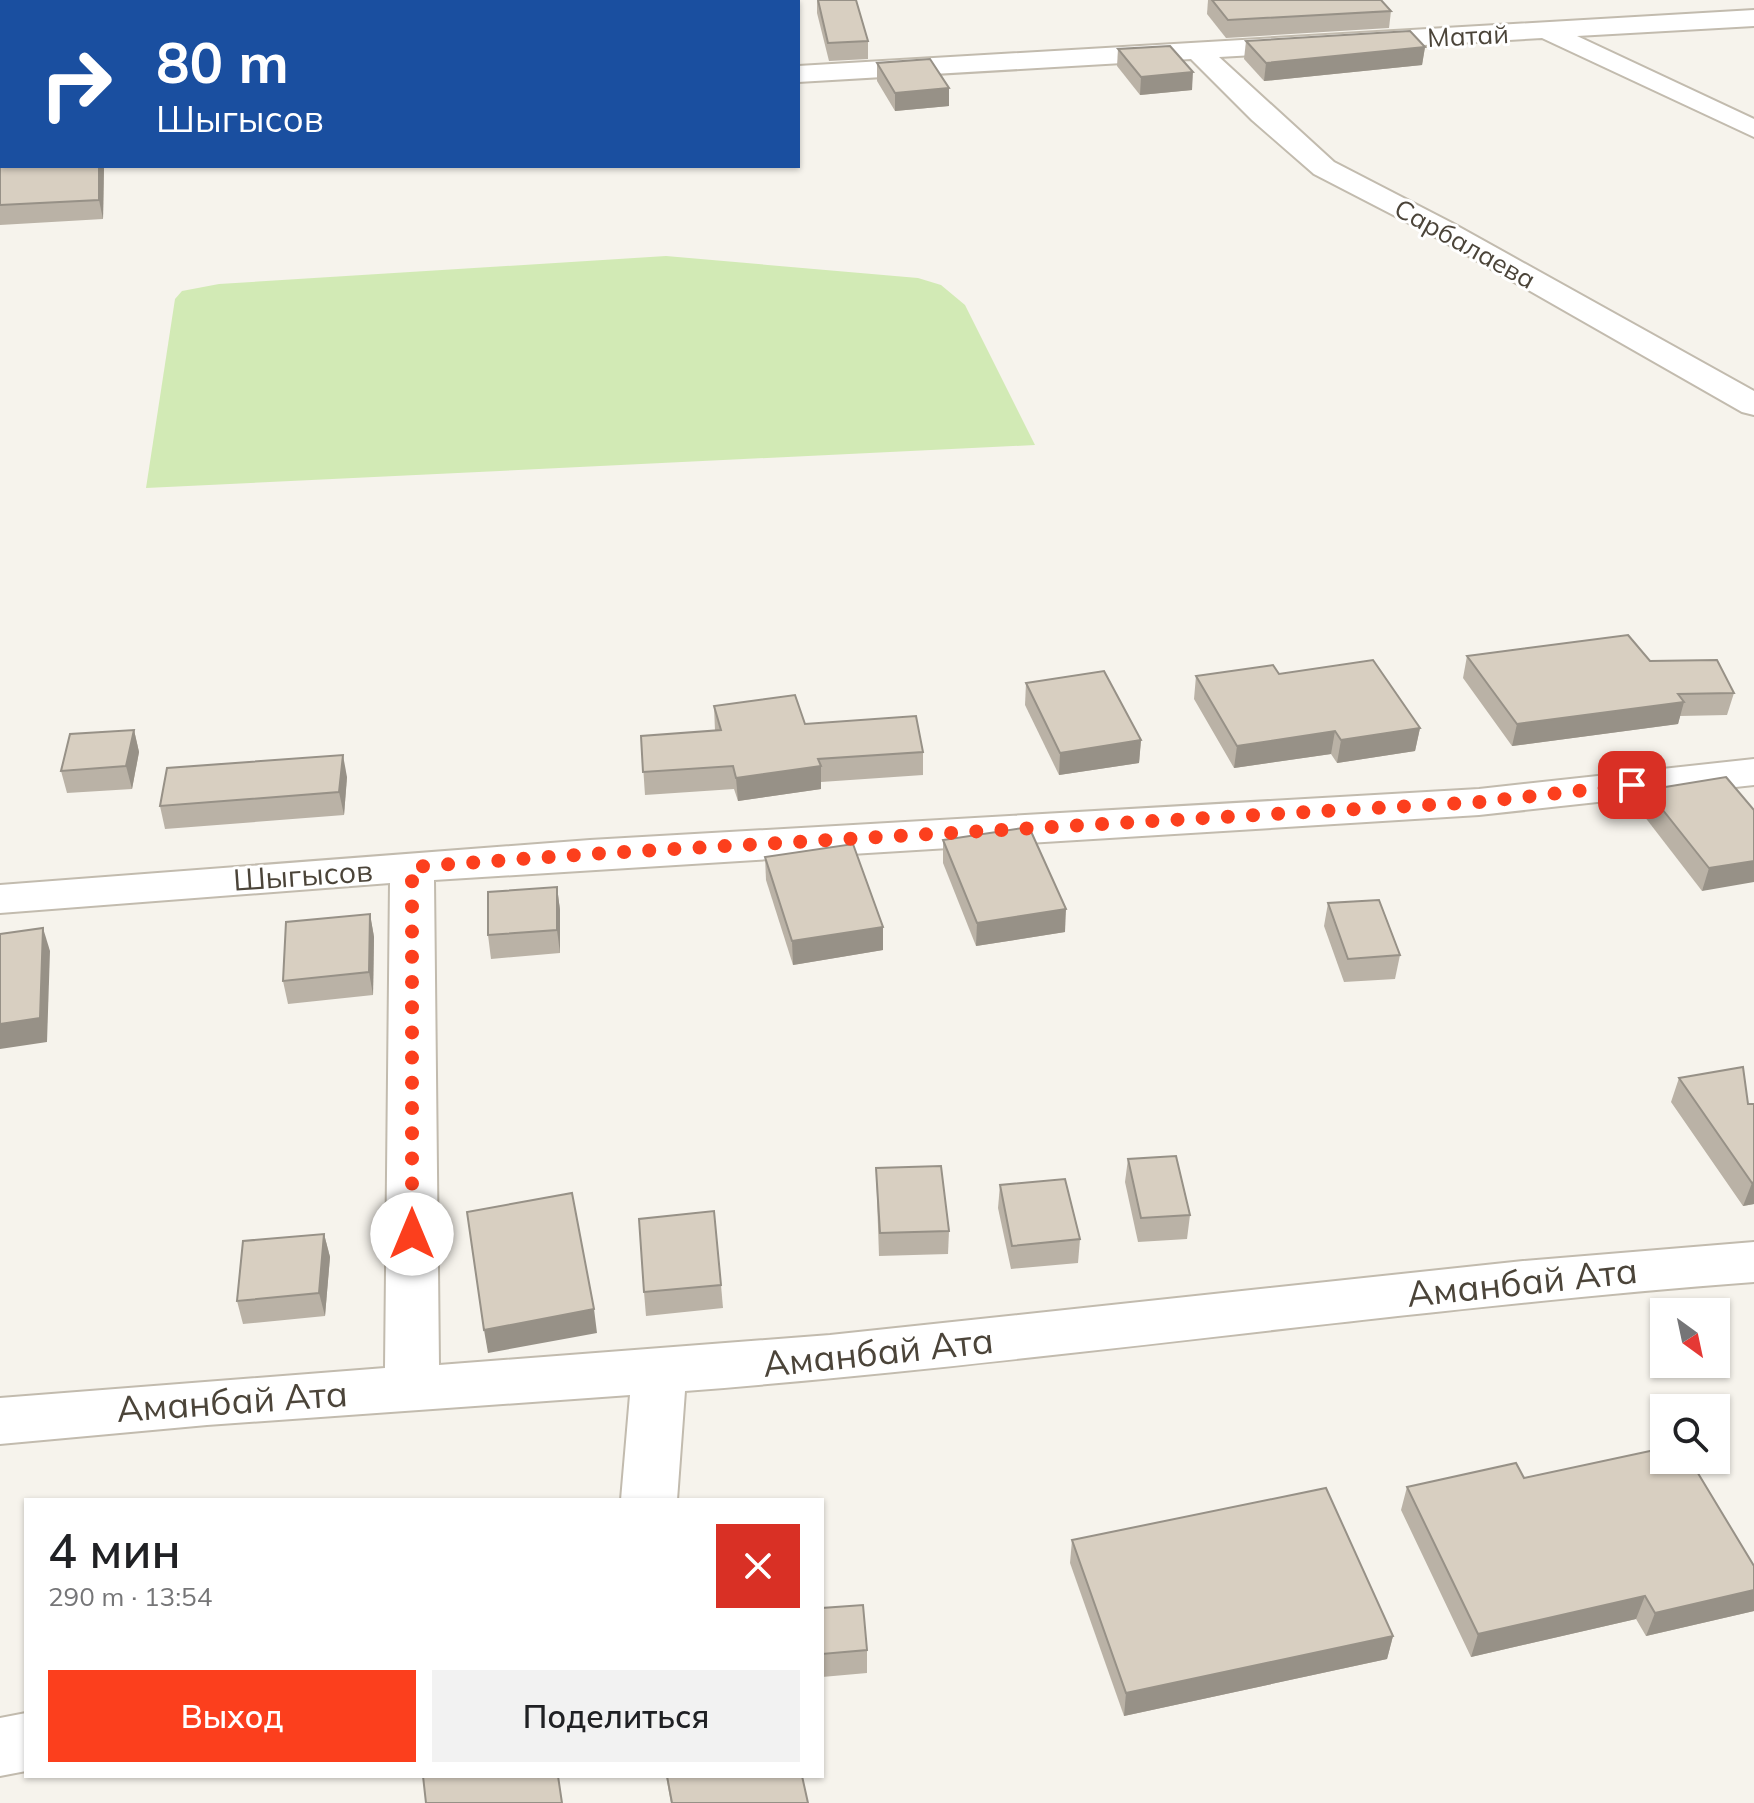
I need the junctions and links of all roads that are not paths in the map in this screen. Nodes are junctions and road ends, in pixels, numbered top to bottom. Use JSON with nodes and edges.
{"nodes":[{"id":1,"x":1754,"y":18,"type":"edge"},
{"id":2,"x":1546,"y":31,"type":"junction"},
{"id":3,"x":1199,"y":52,"type":"junction"},
{"id":4,"x":800,"y":74,"type":"edge"},
{"id":5,"x":1754,"y":129,"type":"edge"},
{"id":6,"x":1754,"y":405,"type":"edge"},
{"id":7,"x":1754,"y":772,"type":"edge"},
{"id":8,"x":412,"y":867,"type":"junction"},
{"id":9,"x":0,"y":899,"type":"edge"},
{"id":10,"x":1754,"y":1262,"type":"edge"},
{"id":11,"x":659,"y":1373,"type":"junction"},
{"id":12,"x":412,"y":1387,"type":"junction"},
{"id":13,"x":0,"y":1421,"type":"edge"},
{"id":14,"x":649,"y":1498,"type":"edge"},
{"id":15,"x":24,"y":1742,"type":"edge"},
{"id":16,"x":0,"y":1747,"type":"edge"}],
"edges":[{"from":1,"to":2,"type":"street","name":"Матай"},
{"from":2,"to":3,"type":"street","name":"Матай"},
{"from":2,"to":5,"type":"street"},
{"from":3,"to":4,"type":"street","name":"Матай"},
{"from":3,"to":6,"type":"street","name":"Сарбалаева"},
{"from":7,"to":8,"type":"street","name":"Шыгысов"},
{"from":8,"to":9,"type":"street","name":"Шыгысов"},
{"from":8,"to":12,"type":"street"},
{"from":10,"to":11,"type":"street","name":"Аманбай Ата"},
{"from":11,"to":12,"type":"street","name":"Аманбай Ата"},
{"from":11,"to":14,"type":"street"},
{"from":12,"to":13,"type":"street","name":"Аманбай Ата"},
{"from":15,"to":16,"type":"street"}]}
